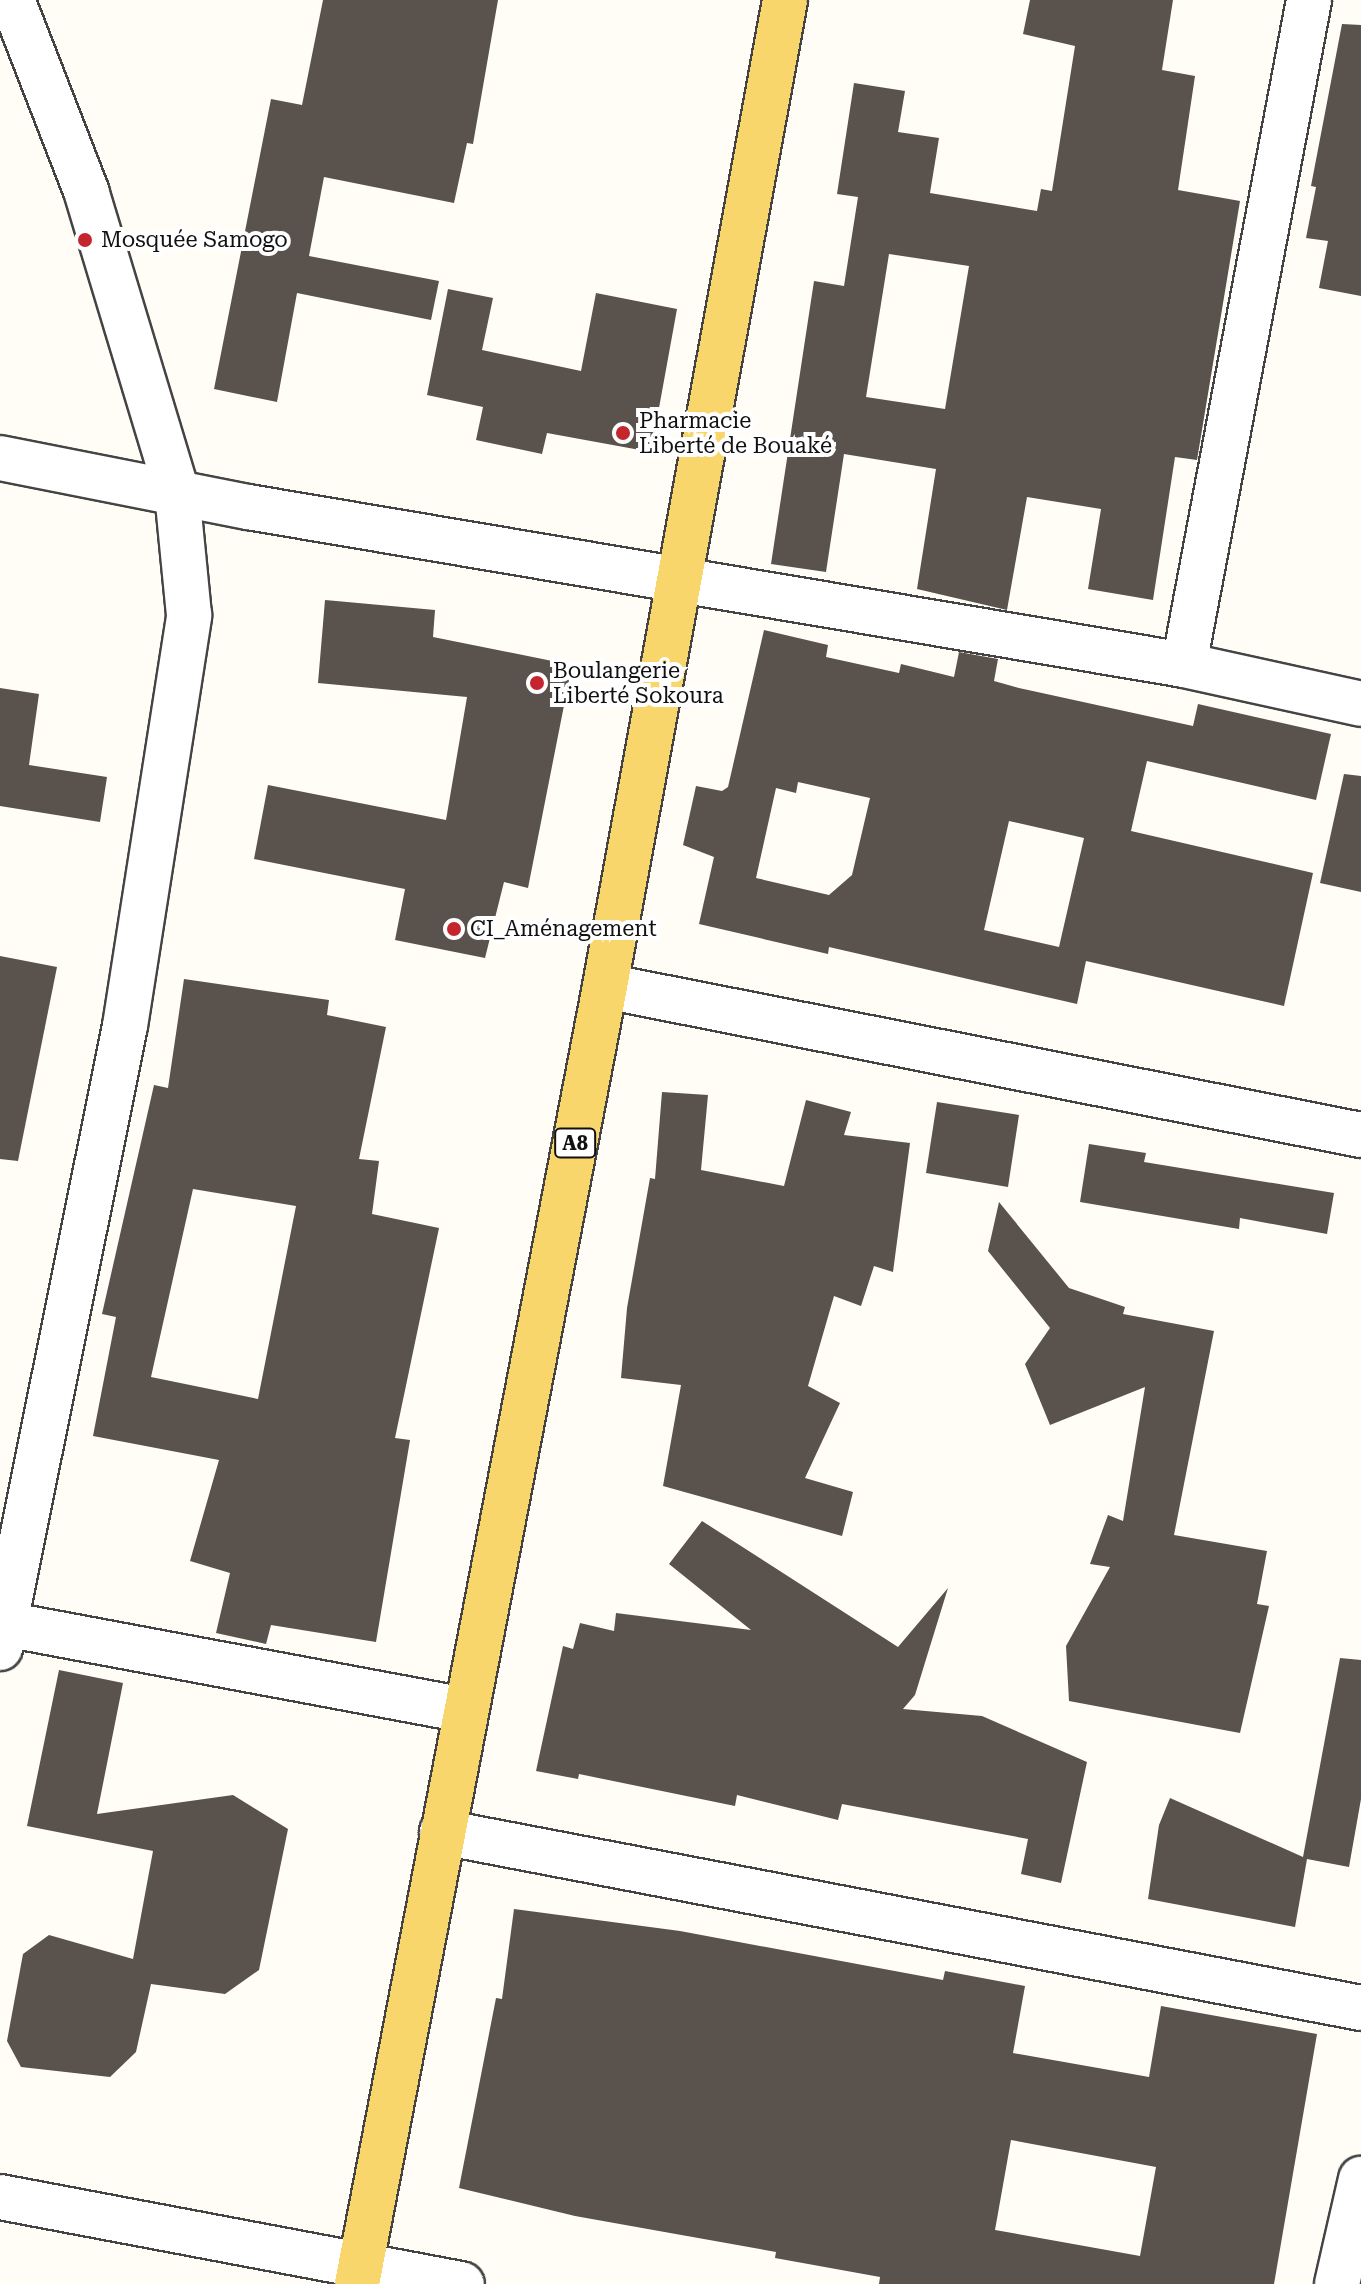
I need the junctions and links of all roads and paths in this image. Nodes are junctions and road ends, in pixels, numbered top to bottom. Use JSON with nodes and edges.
{"nodes":[{"id":1,"x":12,"y":0,"type":"edge"},
{"id":2,"x":785,"y":0,"type":"edge"},
{"id":3,"x":1309,"y":0,"type":"edge"},
{"id":4,"x":0,"y":458,"type":"edge"},
{"id":5,"x":177,"y":492,"type":"junction"},
{"id":6,"x":676,"y":578,"type":"junction"},
{"id":7,"x":1184,"y":665,"type":"junction"},
{"id":8,"x":1361,"y":704,"type":"edge"},
{"id":9,"x":605,"y":986,"type":"junction"},
{"id":10,"x":1361,"y":1135,"type":"edge"},
{"id":11,"x":1,"y":1631,"type":"edge"},
{"id":12,"x":464,"y":1710,"type":"junction"},
{"id":13,"x":442,"y":1832,"type":"junction"},
{"id":14,"x":1361,"y":2008,"type":"edge"},
{"id":15,"x":1361,"y":2179,"type":"edge"},
{"id":16,"x":0,"y":2197,"type":"edge"},
{"id":17,"x":358,"y":2274,"type":"edge"},
{"id":18,"x":462,"y":2284,"type":"edge"},
{"id":19,"x":1337,"y":2284,"type":"edge"}],
"edges":[{"from":1,"to":5,"type":"street"},
{"from":2,"to":6,"type":"main road","number":"A8"},
{"from":3,"to":7,"type":"street"},
{"from":4,"to":5,"type":"street"},
{"from":5,"to":6,"type":"street"},
{"from":5,"to":11,"type":"street"},
{"from":6,"to":7,"type":"street"},
{"from":6,"to":9,"type":"main road","number":"A8"},
{"from":7,"to":8,"type":"street"},
{"from":9,"to":10,"type":"street"},
{"from":9,"to":12,"type":"main road","number":"A8"},
{"from":11,"to":12,"type":"street"},
{"from":12,"to":13,"type":"main road","number":"A8"},
{"from":13,"to":14,"type":"street"},
{"from":13,"to":17,"type":"main road","number":"A8"},
{"from":15,"to":19,"type":"street"},
{"from":16,"to":17,"type":"street"},
{"from":17,"to":18,"type":"street"}]}
